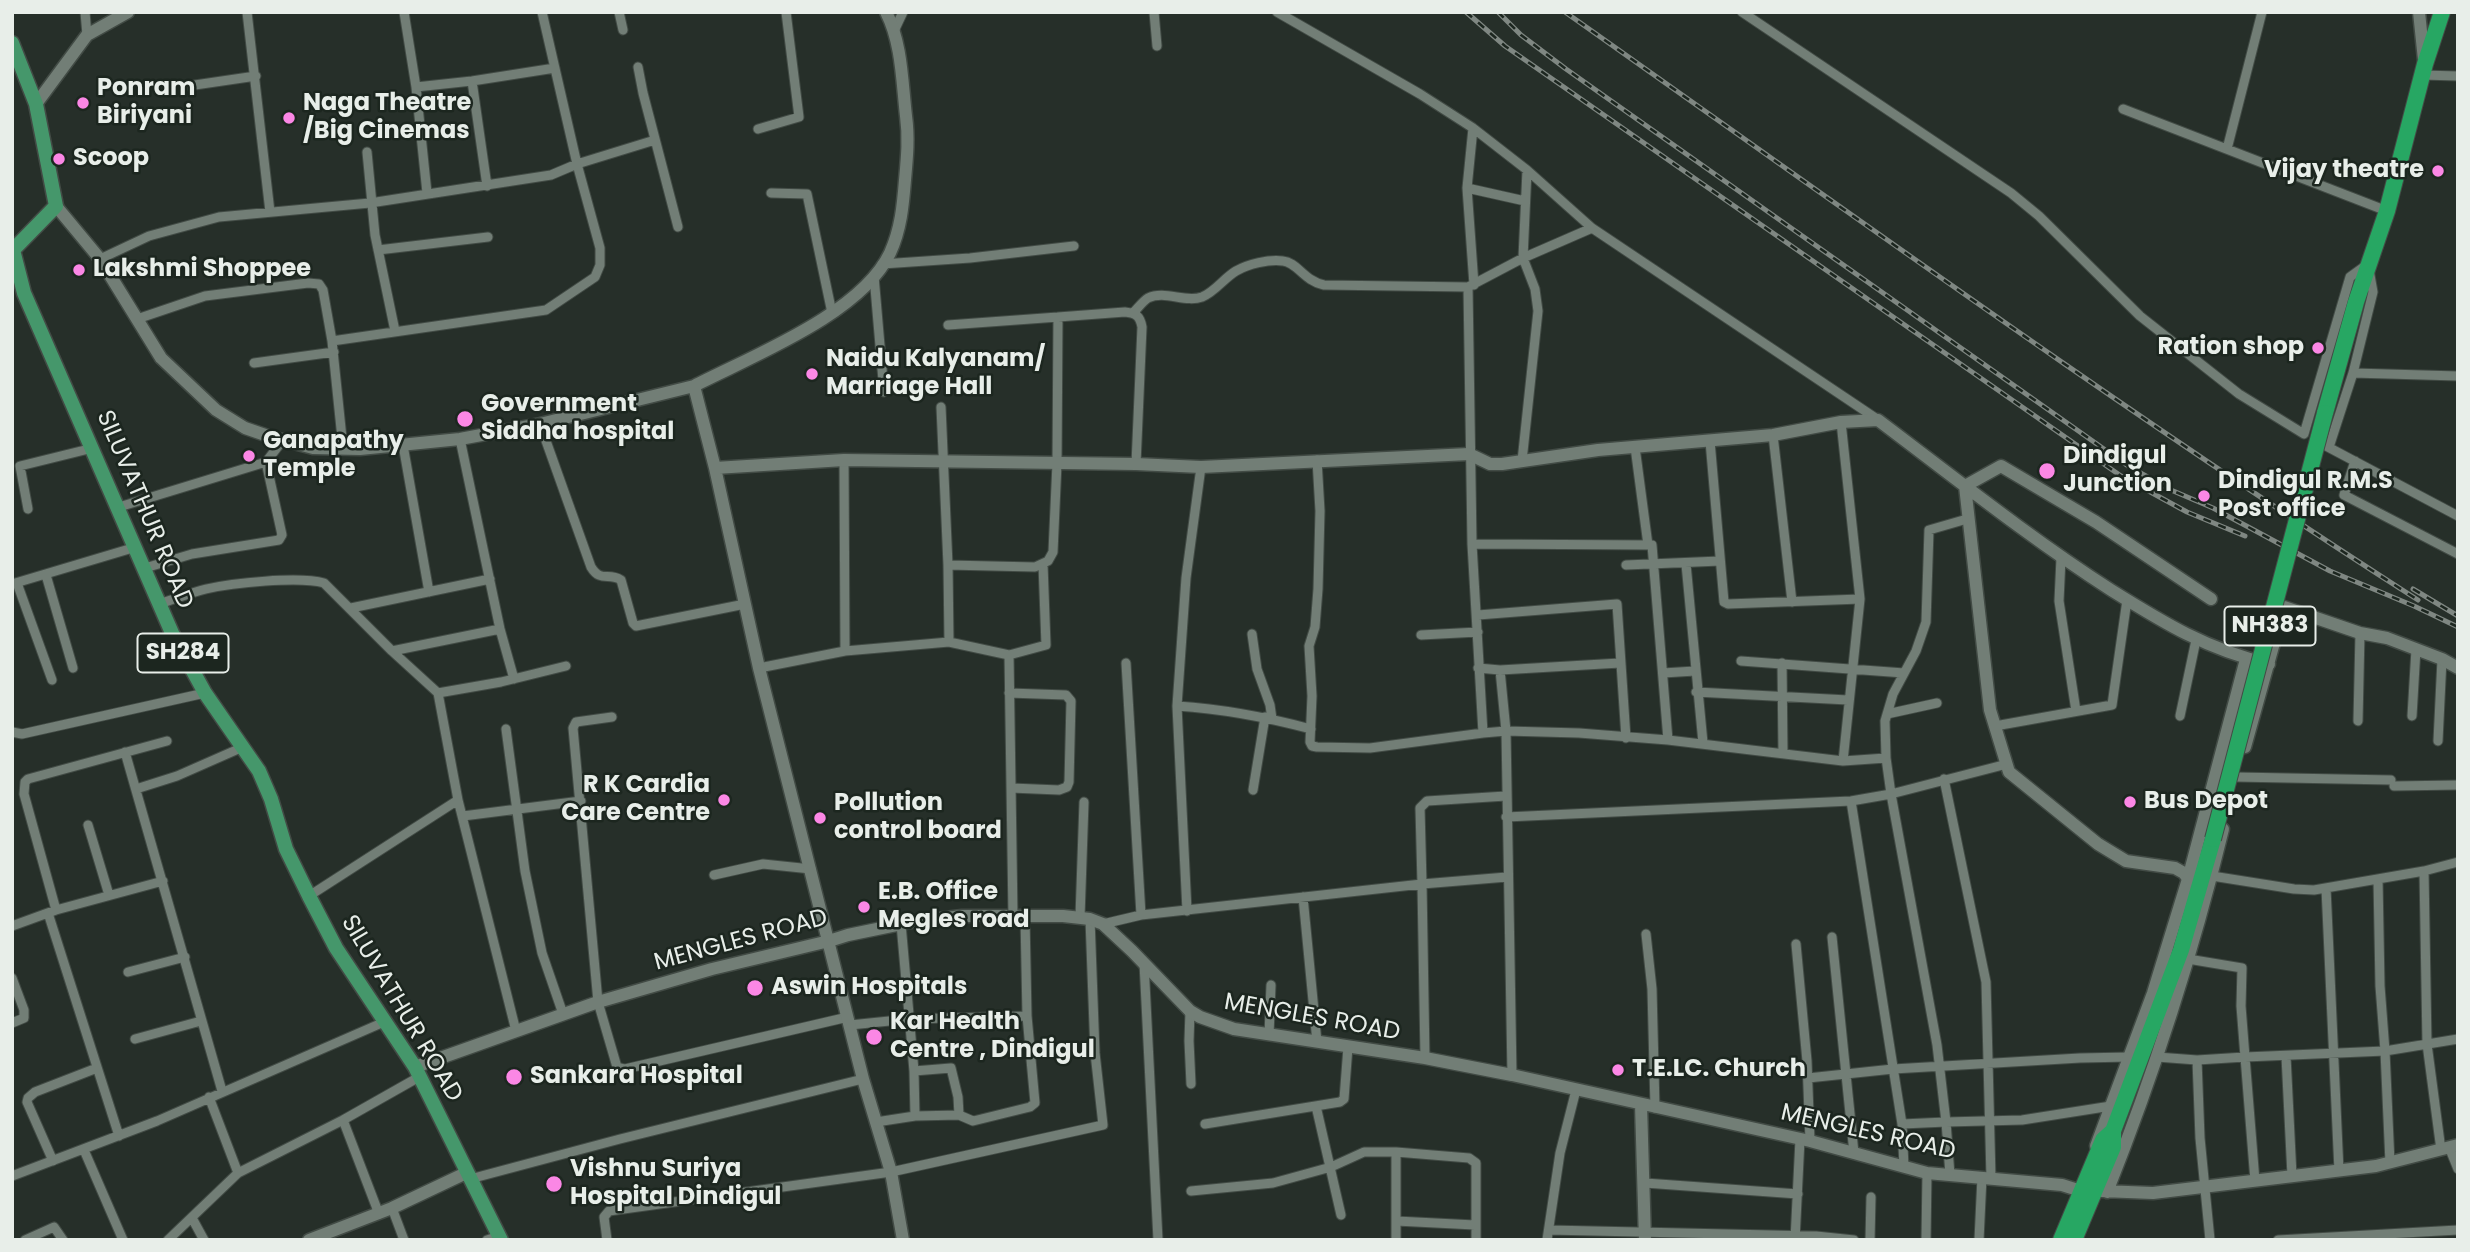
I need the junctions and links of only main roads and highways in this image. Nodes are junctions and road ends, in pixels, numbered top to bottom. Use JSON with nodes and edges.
{"nodes":[{"id":1,"x":128,"y":12,"type":"edge"},
{"id":2,"x":886,"y":12,"type":"edge"},
{"id":3,"x":2419,"y":12,"type":"edge"},
{"id":4,"x":2442,"y":12,"type":"edge"},
{"id":5,"x":12,"y":43,"type":"edge"},
{"id":6,"x":2423,"y":69,"type":"junction"},
{"id":7,"x":36,"y":104,"type":"junction"},
{"id":8,"x":56,"y":206,"type":"junction"},
{"id":9,"x":13,"y":250,"type":"edge"},
{"id":10,"x":694,"y":386,"type":"junction"},
{"id":11,"x":715,"y":468,"type":"junction"},
{"id":12,"x":1965,"y":486,"type":"junction"},
{"id":13,"x":2211,"y":599,"type":"dead end"},
{"id":14,"x":2246,"y":659,"type":"junction"},
{"id":15,"x":2269,"y":664,"type":"junction"},
{"id":16,"x":2458,"y":668,"type":"edge"},
{"id":17,"x":2205,"y":817,"type":"junction"},
{"id":18,"x":2225,"y":822,"type":"junction"},
{"id":19,"x":2188,"y":879,"type":"junction"},
{"id":20,"x":830,"y":941,"type":"junction"},
{"id":21,"x":417,"y":1072,"type":"junction"},
{"id":22,"x":1640,"y":1105,"type":"junction"},
{"id":23,"x":2114,"y":1118,"type":"junction"},
{"id":24,"x":2449,"y":1147,"type":"edge"},
{"id":25,"x":468,"y":1176,"type":"junction"},
{"id":26,"x":2089,"y":1191,"type":"junction"},
{"id":27,"x":1646,"y":1235,"type":"edge"},
{"id":28,"x":496,"y":1238,"type":"edge"},
{"id":29,"x":317,"y":1239,"type":"edge"},
{"id":30,"x":903,"y":1240,"type":"edge"},
{"id":31,"x":2061,"y":1240,"type":"edge"},
{"id":32,"x":2074,"y":1240,"type":"edge"}],
"edges":[{"from":1,"to":7,"type":"main road"},
{"from":2,"to":10,"type":"main road"},
{"from":3,"to":6,"type":"main road"},
{"from":4,"to":6,"type":"highway","number":"NH383"},
{"from":5,"to":7,"type":"main road"},
{"from":6,"to":23,"type":"highway","number":"NH383","bridge":true},
{"from":7,"to":8,"type":"main road"},
{"from":8,"to":9,"type":"main road","name":"SILUVATHUR ROAD","number":"SH284"},
{"from":8,"to":10,"type":"main road"},
{"from":9,"to":21,"type":"main road","name":"SILUVATHUR ROAD","number":"SH284"},
{"from":10,"to":11,"type":"main road"},
{"from":11,"to":12,"type":"main road"},
{"from":11,"to":20,"type":"main road"},
{"from":12,"to":13,"type":"main road"},
{"from":12,"to":14,"type":"main road"},
{"from":12,"to":19,"type":"main road"},
{"from":14,"to":15,"type":"main road"},
{"from":14,"to":17,"type":"main road"},
{"from":15,"to":16,"type":"main road"},
{"from":15,"to":18,"type":"main road"},
{"from":17,"to":18,"type":"main road"},
{"from":17,"to":19,"type":"main road"},
{"from":18,"to":26,"type":"main road"},
{"from":19,"to":23,"type":"main road"},
{"from":20,"to":21,"type":"main road","name":"MENGLES ROAD"},
{"from":20,"to":22,"type":"main road","name":"MENGLES ROAD"},
{"from":20,"to":30,"type":"main road"},
{"from":21,"to":25,"type":"main road","name":"SILUVATHUR ROAD","number":"SH284"},
{"from":22,"to":26,"type":"main road","name":"MENGLES ROAD"},
{"from":22,"to":27,"type":"main road"},
{"from":23,"to":26,"type":"highway"},
{"from":23,"to":26,"type":"main road"},
{"from":24,"to":26,"type":"main road","name":"MENGLES ROAD"},
{"from":25,"to":28,"type":"main road","name":"SILUVATHUR ROAD","number":"SH284"},
{"from":25,"to":29,"type":"main road"},
{"from":26,"to":31,"type":"highway"},
{"from":26,"to":32,"type":"highway"}]}
